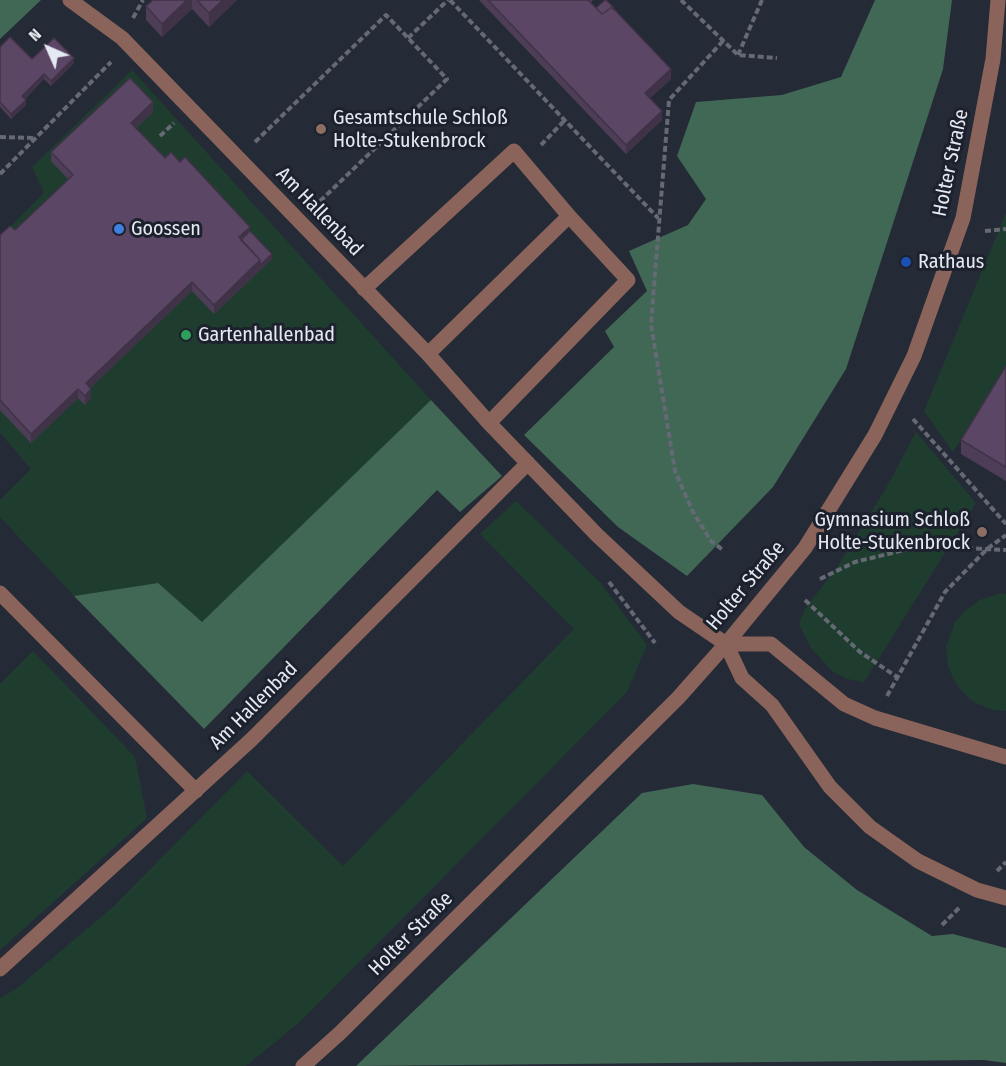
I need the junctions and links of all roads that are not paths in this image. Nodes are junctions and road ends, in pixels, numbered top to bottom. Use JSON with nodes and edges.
{"nodes":[{"id":1,"x":998,"y":0,"type":"edge"},
{"id":2,"x":71,"y":1,"type":"edge"},
{"id":3,"x":569,"y":216,"type":"junction"},
{"id":4,"x":364,"y":289,"type":"junction"},
{"id":5,"x":428,"y":354,"type":"junction"},
{"id":6,"x":489,"y":423,"type":"junction"},
{"id":7,"x":528,"y":463,"type":"junction"},
{"id":8,"x":0,"y":593,"type":"edge"},
{"id":9,"x":726,"y":644,"type":"junction"},
{"id":10,"x":1006,"y":757,"type":"edge"},
{"id":11,"x":196,"y":791,"type":"junction"},
{"id":12,"x":1006,"y":898,"type":"edge"},
{"id":13,"x":0,"y":969,"type":"edge"},
{"id":14,"x":303,"y":1066,"type":"edge"}],
"edges":[{"from":1,"to":9,"type":"street","name":"Holter Straße"},
{"from":2,"to":4,"type":"street","name":"Am Hallenbad"},
{"from":3,"to":4,"type":"street"},
{"from":3,"to":5,"type":"street"},
{"from":3,"to":6,"type":"street"},
{"from":4,"to":5,"type":"street","name":"Am Hallenbad"},
{"from":5,"to":6,"type":"street","name":"Am Hallenbad"},
{"from":6,"to":7,"type":"street","name":"Am Hallenbad"},
{"from":7,"to":9,"type":"street","name":"Am Hallenbad"},
{"from":7,"to":11,"type":"street","name":"Am Hallenbad"},
{"from":8,"to":11,"type":"street"},
{"from":9,"to":10,"type":"street"},
{"from":9,"to":12,"type":"street"},
{"from":9,"to":14,"type":"street","name":"Holter Straße"},
{"from":11,"to":13,"type":"street","name":"Am Hallenbad"}]}
